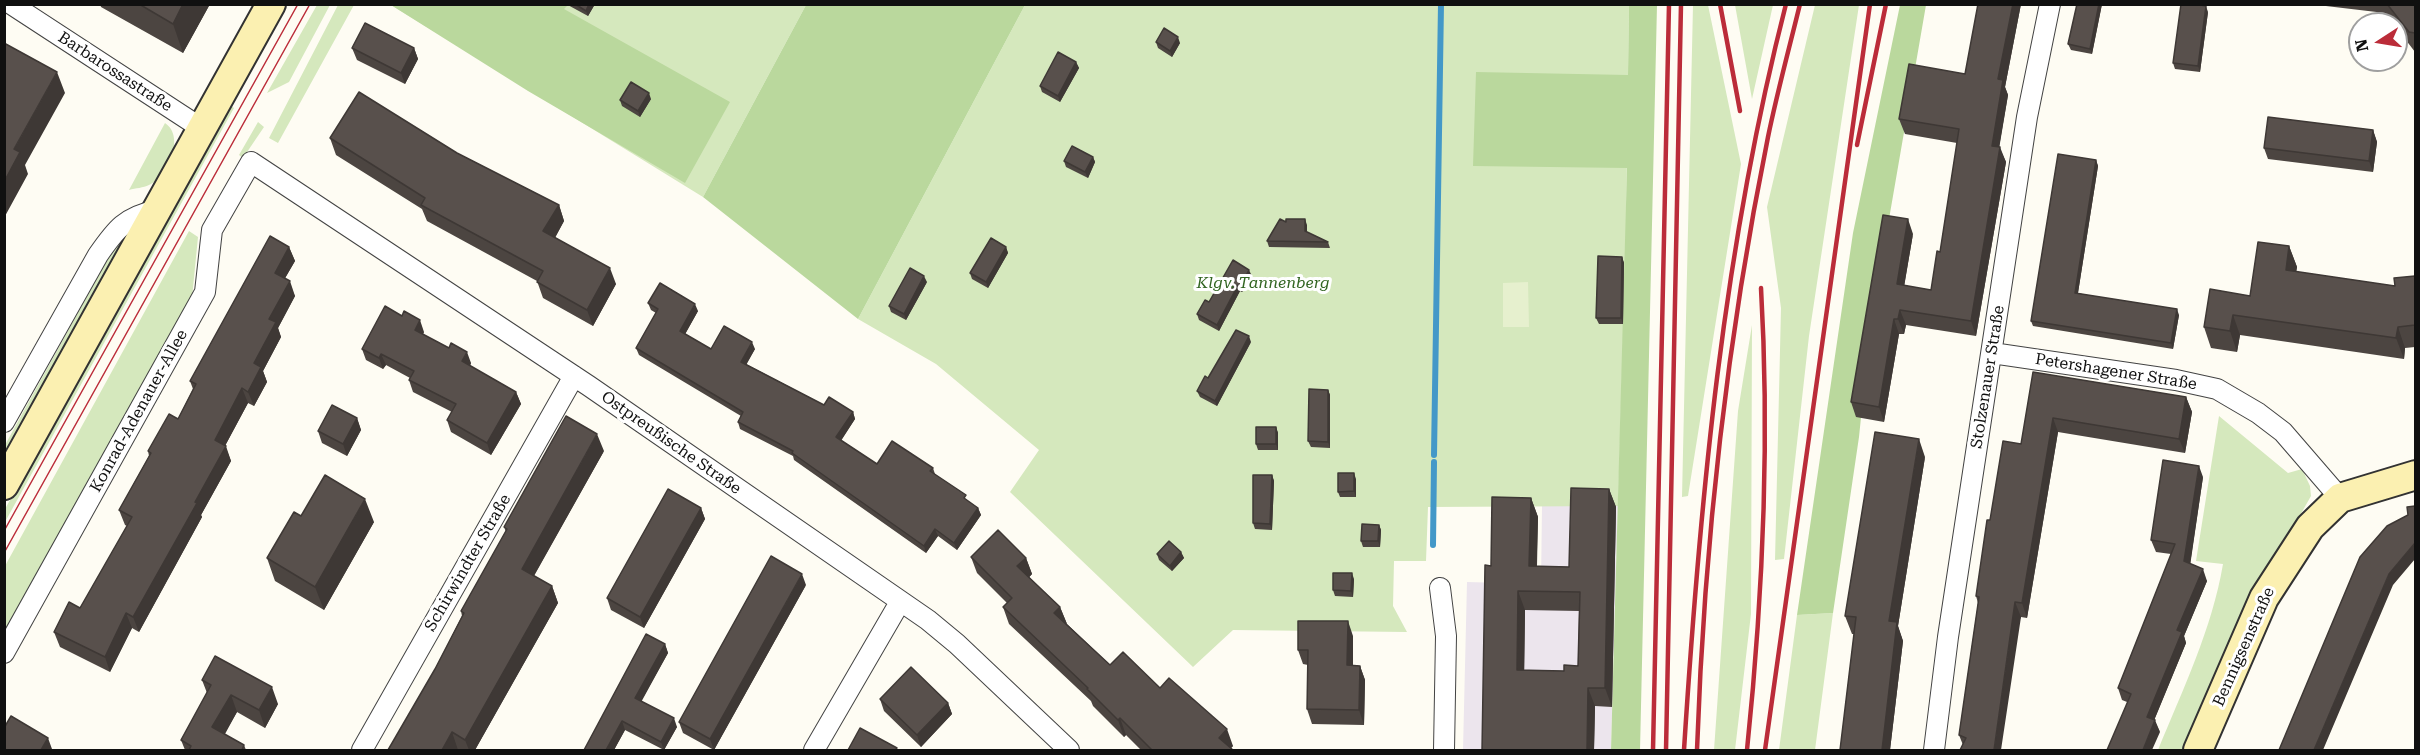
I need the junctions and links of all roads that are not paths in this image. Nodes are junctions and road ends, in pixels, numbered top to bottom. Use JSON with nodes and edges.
{"nodes":[{"id":1,"x":12,"y":4,"type":"edge"},
{"id":2,"x":271,"y":4,"type":"edge"},
{"id":3,"x":2050,"y":4,"type":"edge"},
{"id":4,"x":31,"y":10,"type":"edge"},
{"id":5,"x":201,"y":128,"type":"junction"},
{"id":6,"x":251,"y":162,"type":"joint"},
{"id":7,"x":157,"y":210,"type":"junction"},
{"id":8,"x":1992,"y":353,"type":"junction"},
{"id":9,"x":574,"y":376,"type":"junction"},
{"id":10,"x":4,"y":422,"type":"edge"},
{"id":11,"x":2415,"y":475,"type":"edge"},
{"id":12,"x":4,"y":485,"type":"edge"},
{"id":13,"x":2340,"y":498,"type":"junction"},
{"id":14,"x":1440,"y":588,"type":"dead end"},
{"id":15,"x":900,"y":602,"type":"junction"},
{"id":16,"x":4,"y":653,"type":"edge"},
{"id":17,"x":362,"y":750,"type":"edge"},
{"id":18,"x":814,"y":750,"type":"edge"},
{"id":19,"x":1069,"y":750,"type":"edge"},
{"id":20,"x":1444,"y":750,"type":"edge"},
{"id":21,"x":1934,"y":750,"type":"edge"},
{"id":22,"x":2198,"y":750,"type":"edge"}],
"edges":[{"from":1,"to":4,"type":"street","name":"Barbarossastraße"},
{"from":2,"to":5,"type":"main road"},
{"from":3,"to":8,"type":"street","name":"Stolzenauer Straße"},
{"from":4,"to":5,"type":"street","name":"Barbarossastraße"},
{"from":5,"to":7,"type":"main road"},
{"from":6,"to":9,"type":"street","name":"Ostpreußische Straße"},
{"from":6,"to":16,"type":"street","name":"Konrad-Adenauer-Allee"},
{"from":7,"to":10,"type":"street"},
{"from":7,"to":12,"type":"main road"},
{"from":8,"to":13,"type":"street","name":"Petershagener Straße"},
{"from":8,"to":21,"type":"street","name":"Stolzenauer Straße"},
{"from":9,"to":15,"type":"street","name":"Ostpreußische Straße"},
{"from":9,"to":17,"type":"street","name":"Schirwindter Straße"},
{"from":11,"to":13,"type":"main road","name":"Bennigsenstraße"},
{"from":13,"to":22,"type":"main road","name":"Bennigsenstraße"},
{"from":14,"to":20,"type":"street"},
{"from":15,"to":18,"type":"street"},
{"from":15,"to":19,"type":"street","name":"Ostpreußische Straße"}]}
